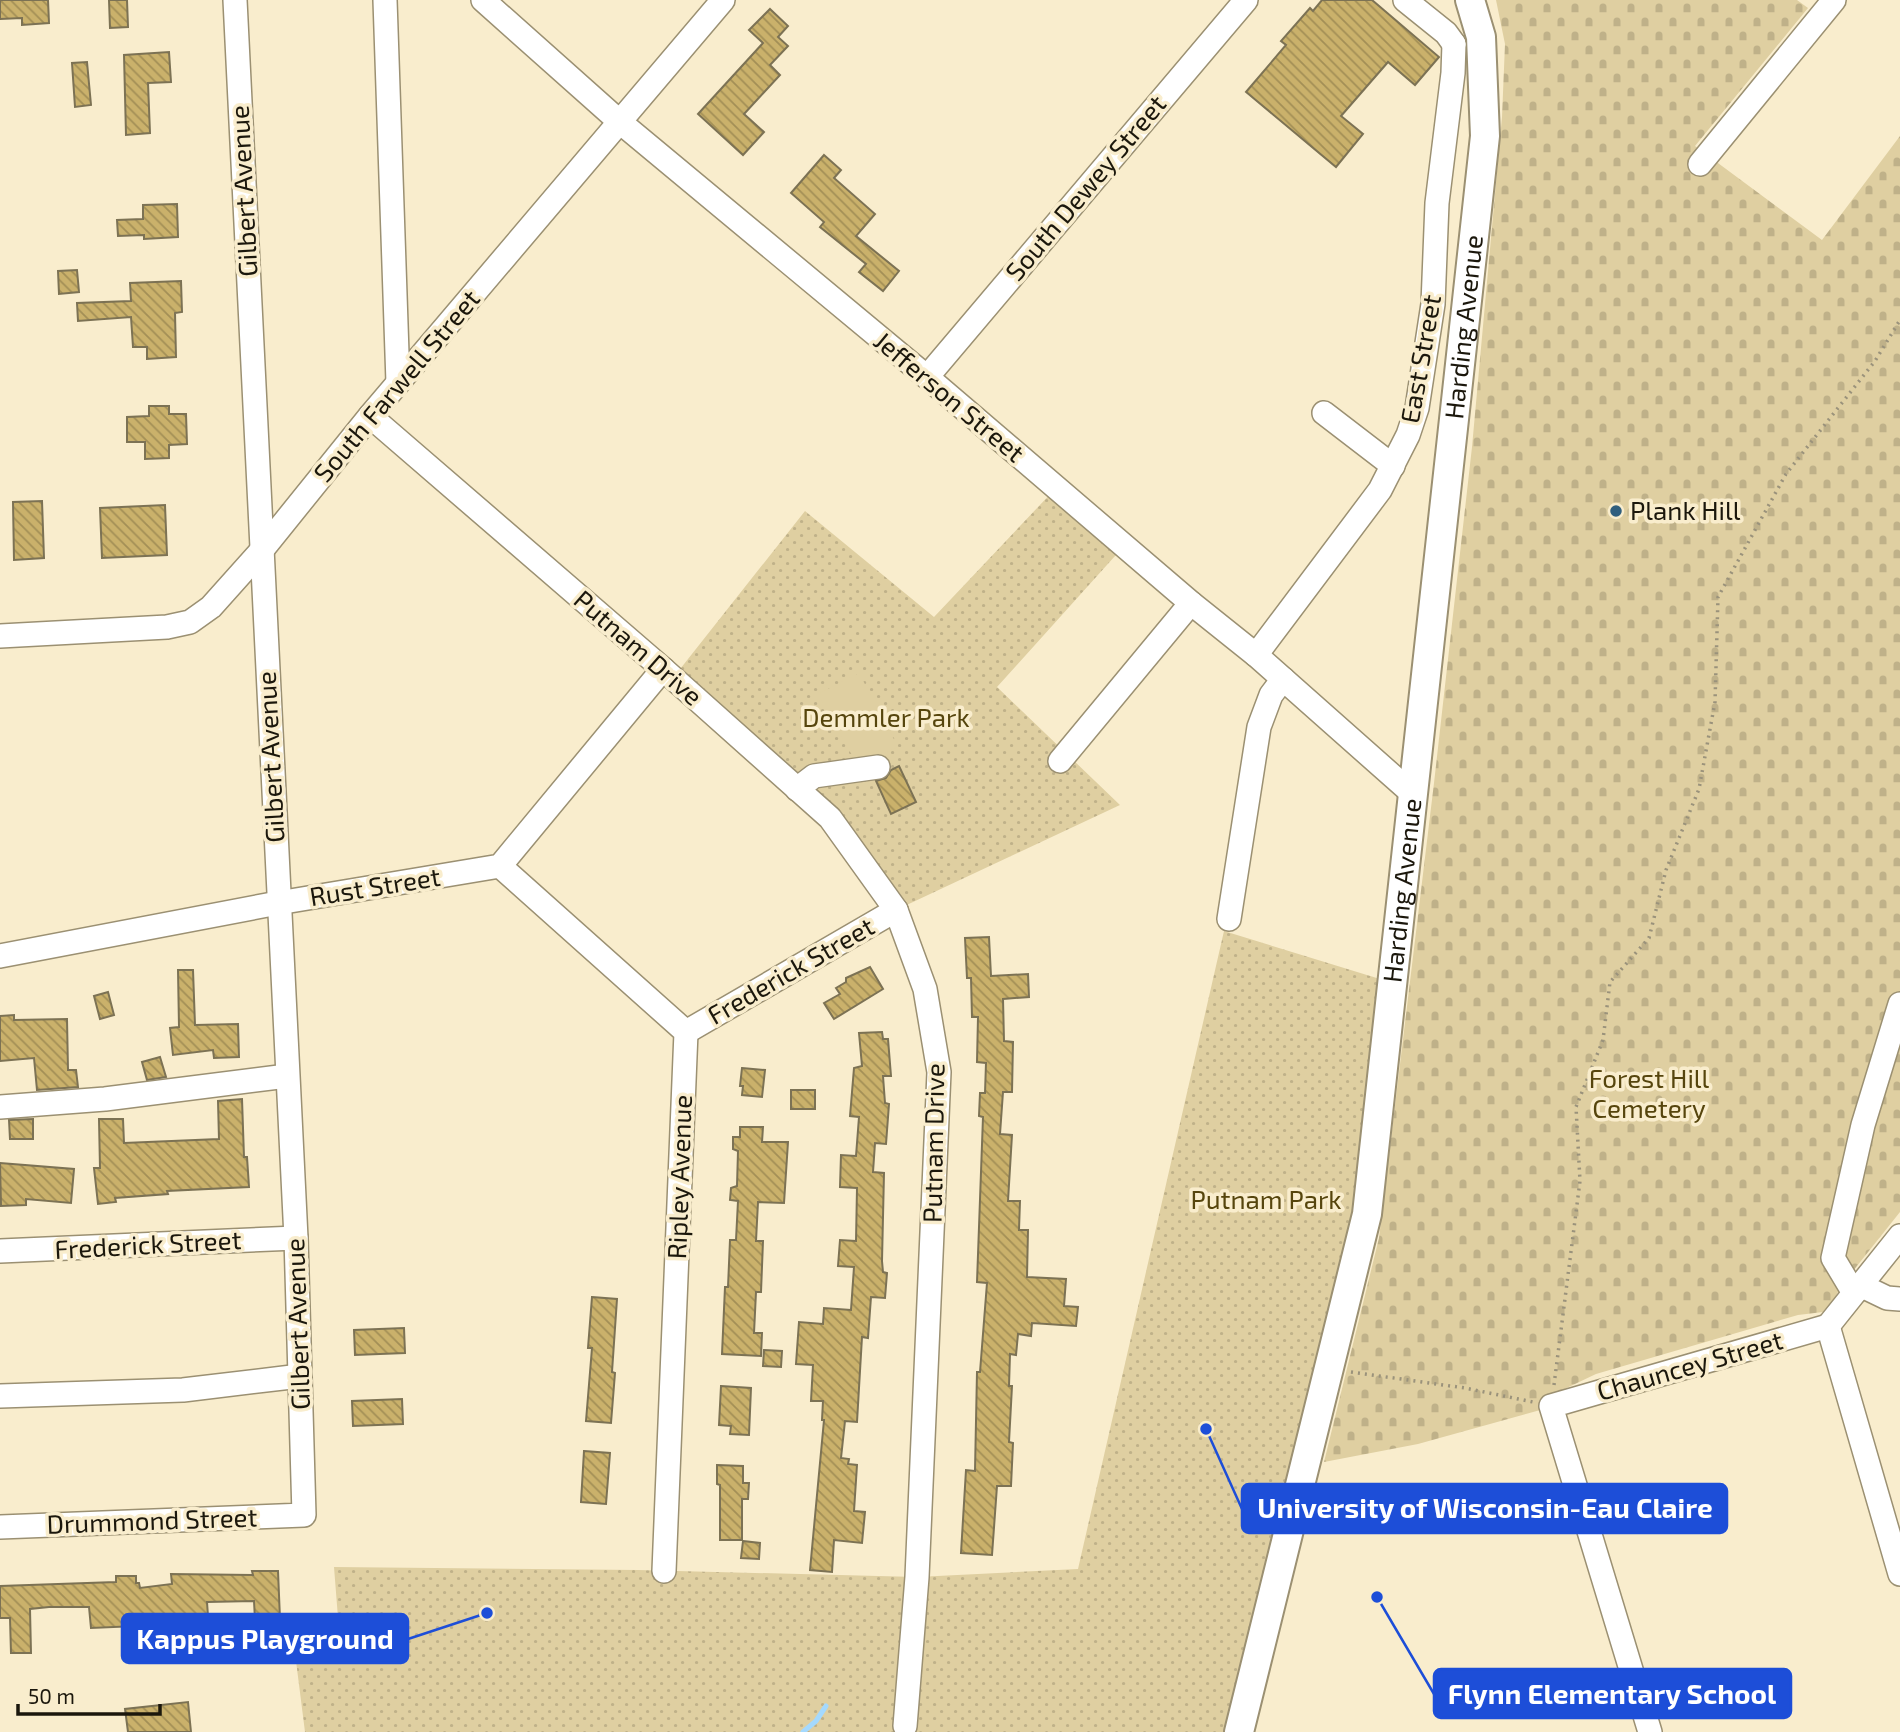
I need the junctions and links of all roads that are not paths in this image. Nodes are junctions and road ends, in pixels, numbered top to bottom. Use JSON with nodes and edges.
{"nodes":[{"id":1,"x":235,"y":0,"type":"edge"},
{"id":2,"x":386,"y":0,"type":"edge"},
{"id":3,"x":483,"y":0,"type":"edge"},
{"id":4,"x":723,"y":0,"type":"edge"},
{"id":5,"x":1246,"y":0,"type":"edge"},
{"id":6,"x":1405,"y":0,"type":"edge"},
{"id":7,"x":1470,"y":0,"type":"edge"},
{"id":8,"x":1834,"y":0,"type":"edge"},
{"id":9,"x":1467,"y":40,"type":"junction"},
{"id":10,"x":620,"y":122,"type":"junction"},
{"id":11,"x":1700,"y":164,"type":"dead end"},
{"id":12,"x":927,"y":377,"type":"junction"},
{"id":13,"x":398,"y":383,"type":"junction"},
{"id":14,"x":1324,"y":413,"type":"dead end"},
{"id":15,"x":370,"y":416,"type":"junction"},
{"id":16,"x":1393,"y":466,"type":"junction"},
{"id":17,"x":262,"y":550,"type":"junction"},
{"id":18,"x":1191,"y":603,"type":"junction"},
{"id":19,"x":0,"y":636,"type":"edge"},
{"id":20,"x":1256,"y":655,"type":"junction"},
{"id":21,"x":663,"y":669,"type":"junction"},
{"id":22,"x":1283,"y":679,"type":"junction"},
{"id":23,"x":1060,"y":761,"type":"dead end"},
{"id":24,"x":878,"y":767,"type":"dead end"},
{"id":25,"x":797,"y":789,"type":"junction"},
{"id":26,"x":1414,"y":795,"type":"junction"},
{"id":27,"x":500,"y":866,"type":"junction"},
{"id":28,"x":278,"y":903,"type":"junction"},
{"id":29,"x":897,"y":910,"type":"junction"},
{"id":30,"x":1229,"y":919,"type":"dead end"},
{"id":31,"x":0,"y":956,"type":"edge"},
{"id":32,"x":1900,"y":1004,"type":"edge"},
{"id":33,"x":686,"y":1031,"type":"junction"},
{"id":34,"x":287,"y":1076,"type":"junction"},
{"id":35,"x":0,"y":1107,"type":"edge"},
{"id":36,"x":1900,"y":1236,"type":"edge"},
{"id":37,"x":296,"y":1238,"type":"junction"},
{"id":38,"x":0,"y":1251,"type":"edge"},
{"id":39,"x":1857,"y":1289,"type":"junction"},
{"id":40,"x":1900,"y":1299,"type":"edge"},
{"id":41,"x":1828,"y":1326,"type":"junction"},
{"id":42,"x":300,"y":1376,"type":"junction"},
{"id":43,"x":0,"y":1396,"type":"edge"},
{"id":44,"x":304,"y":1515,"type":"joint"},
{"id":45,"x":0,"y":1527,"type":"edge"},
{"id":46,"x":664,"y":1571,"type":"dead end"},
{"id":47,"x":1900,"y":1574,"type":"edge"},
{"id":48,"x":905,"y":1726,"type":"dead end"},
{"id":49,"x":1239,"y":1732,"type":"edge"},
{"id":50,"x":1650,"y":1732,"type":"edge"}],
"edges":[{"from":1,"to":17,"type":"street","name":"Gilbert Avenue"},
{"from":2,"to":13,"type":"street"},
{"from":3,"to":10,"type":"street","name":"Jefferson Street"},
{"from":4,"to":10,"type":"street","name":"South Farwell Street"},
{"from":5,"to":12,"type":"street","name":"South Dewey Street"},
{"from":6,"to":9,"type":"street"},
{"from":7,"to":9,"type":"main road","name":"Harding Avenue"},
{"from":8,"to":11,"type":"street"},
{"from":9,"to":16,"type":"street","name":"East Street"},
{"from":9,"to":26,"type":"main road","name":"Harding Avenue"},
{"from":10,"to":12,"type":"street","name":"Jefferson Street"},
{"from":10,"to":13,"type":"street","name":"South Farwell Street"},
{"from":12,"to":18,"type":"street","name":"Jefferson Street"},
{"from":13,"to":15,"type":"street","name":"South Farwell Street"},
{"from":14,"to":16,"type":"street"},
{"from":15,"to":17,"type":"street","name":"South Farwell Street"},
{"from":15,"to":21,"type":"street","name":"Putnam Drive"},
{"from":16,"to":20,"type":"street","name":"East Street"},
{"from":17,"to":19,"type":"street","name":"South Farwell Street"},
{"from":17,"to":28,"type":"street","name":"Gilbert Avenue"},
{"from":18,"to":20,"type":"street","name":"Jefferson Street"},
{"from":18,"to":23,"type":"street"},
{"from":20,"to":22,"type":"street","name":"Jefferson Street"},
{"from":21,"to":25,"type":"street","name":"Putnam Drive"},
{"from":21,"to":27,"type":"street"},
{"from":22,"to":26,"type":"street","name":"Jefferson Street"},
{"from":22,"to":30,"type":"street"},
{"from":24,"to":25,"type":"street"},
{"from":25,"to":29,"type":"street","name":"Putnam Drive"},
{"from":26,"to":49,"type":"main road","name":"Harding Avenue"},
{"from":27,"to":28,"type":"street","name":"Rust Street"},
{"from":27,"to":33,"type":"street"},
{"from":28,"to":31,"type":"street","name":"Rust Street"},
{"from":28,"to":34,"type":"street","name":"Gilbert Avenue"},
{"from":29,"to":33,"type":"street","name":"Frederick Street"},
{"from":29,"to":48,"type":"street","name":"Putnam Drive"},
{"from":32,"to":39,"type":"street"},
{"from":33,"to":46,"type":"street","name":"Ripley Avenue"},
{"from":34,"to":35,"type":"street"},
{"from":34,"to":37,"type":"street","name":"Gilbert Avenue"},
{"from":36,"to":39,"type":"street"},
{"from":37,"to":38,"type":"street","name":"Frederick Street"},
{"from":37,"to":42,"type":"street","name":"Gilbert Avenue"},
{"from":39,"to":40,"type":"street"},
{"from":39,"to":41,"type":"street"},
{"from":41,"to":47,"type":"street"},
{"from":41,"to":50,"type":"street","name":"Chauncey Street"},
{"from":42,"to":43,"type":"street"},
{"from":42,"to":44,"type":"street","name":"Gilbert Avenue"},
{"from":44,"to":45,"type":"street","name":"Drummond Street"}]}
